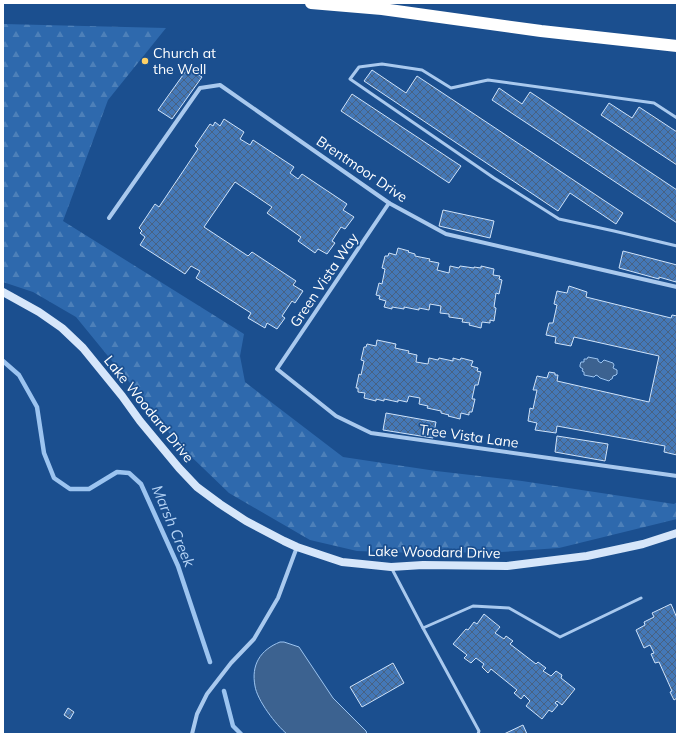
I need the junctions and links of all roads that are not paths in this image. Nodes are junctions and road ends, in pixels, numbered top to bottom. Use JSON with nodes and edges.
{"nodes":[{"id":1,"x":311,"y":3,"type":"edge"},
{"id":2,"x":677,"y":46,"type":"edge"},
{"id":3,"x":677,"y":118,"type":"edge"},
{"id":4,"x":390,"y":202,"type":"junction"},
{"id":5,"x":109,"y":218,"type":"dead end"},
{"id":6,"x":677,"y":246,"type":"edge"},
{"id":7,"x":677,"y":287,"type":"edge"},
{"id":8,"x":3,"y":292,"type":"edge"},
{"id":9,"x":277,"y":369,"type":"joint"},
{"id":10,"x":677,"y":476,"type":"edge"},
{"id":11,"x":677,"y":533,"type":"edge"},
{"id":12,"x":297,"y":547,"type":"junction"},
{"id":13,"x":391,"y":567,"type":"junction"},
{"id":14,"x":641,"y":598,"type":"dead end"},
{"id":15,"x":423,"y":628,"type":"junction"},
{"id":16,"x":192,"y":734,"type":"edge"},
{"id":17,"x":478,"y":734,"type":"edge"}],
"edges":[{"from":1,"to":2,"type":"highway"},
{"from":3,"to":6,"type":"lane"},
{"from":4,"to":5,"type":"street","name":"Brentmoor Drive"},
{"from":4,"to":7,"type":"street","name":"Brentmoor Drive"},
{"from":4,"to":9,"type":"street","name":"Green Vista Way"},
{"from":8,"to":12,"type":"street","name":"Lake Woodard Drive"},
{"from":9,"to":10,"type":"street","name":"Tree Vista Lane"},
{"from":11,"to":13,"type":"street","name":"Lake Woodard Drive"},
{"from":12,"to":13,"type":"street","name":"Lake Woodard Drive"},
{"from":12,"to":16,"type":"street"},
{"from":13,"to":15,"type":"lane"},
{"from":14,"to":15,"type":"lane"},
{"from":15,"to":17,"type":"lane"}]}
